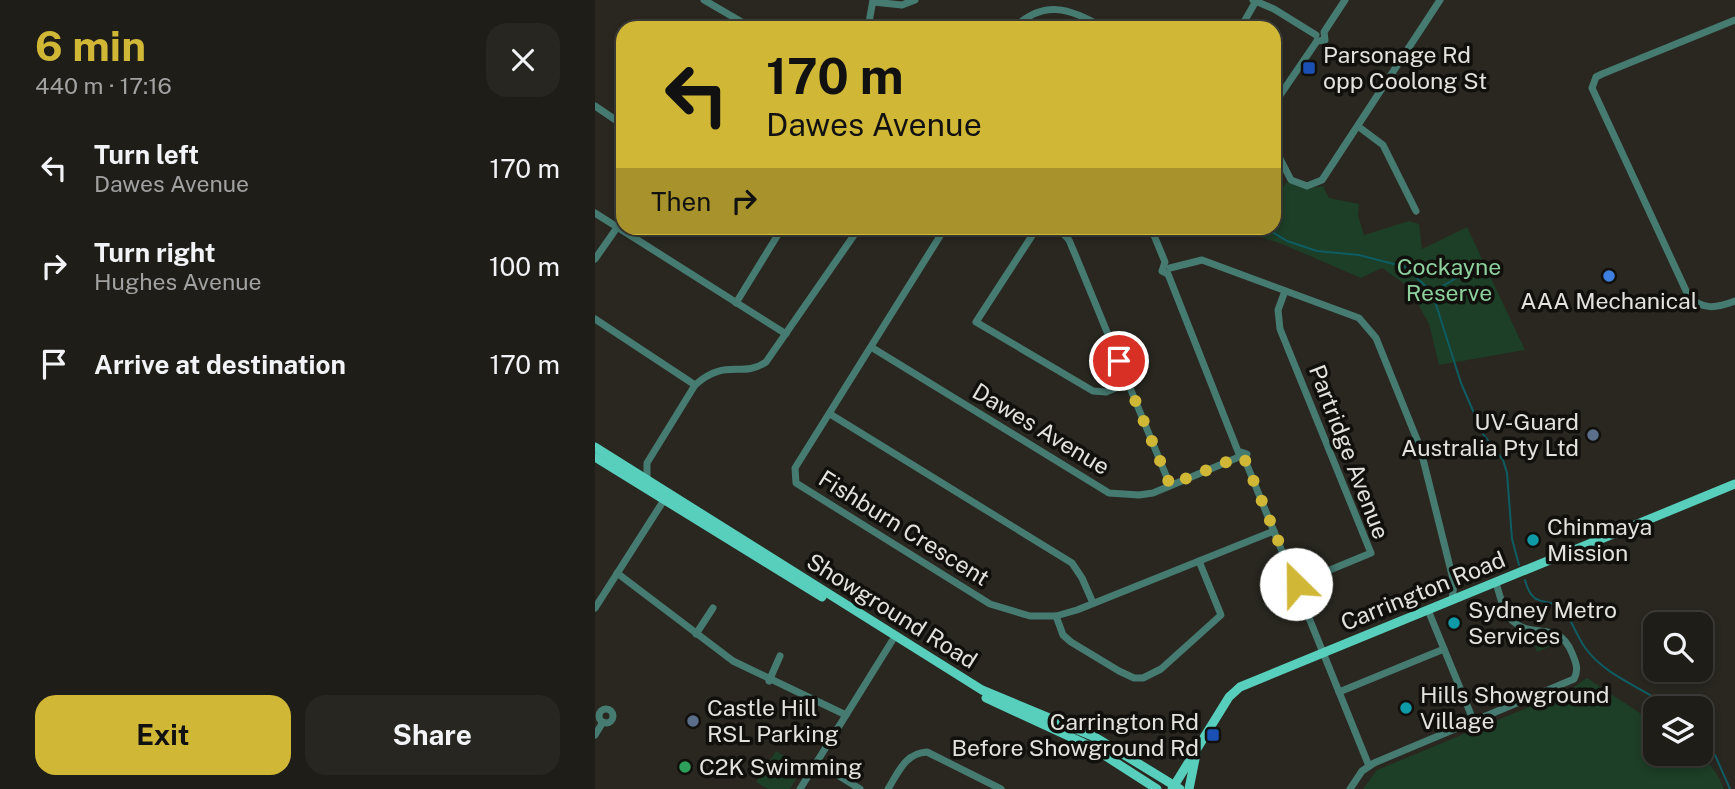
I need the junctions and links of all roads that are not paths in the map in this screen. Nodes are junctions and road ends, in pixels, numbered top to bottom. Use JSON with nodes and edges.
{"nodes":[{"id":1,"x":704,"y":0,"type":"edge"},
{"id":2,"x":915,"y":0,"type":"edge"},
{"id":3,"x":1345,"y":0,"type":"edge"},
{"id":4,"x":1440,"y":0,"type":"edge"},
{"id":5,"x":873,"y":1,"type":"edge"},
{"id":6,"x":1043,"y":1,"type":"edge"},
{"id":7,"x":1254,"y":1,"type":"edge"},
{"id":8,"x":1735,"y":20,"type":"edge"},
{"id":9,"x":737,"y":21,"type":"edge"},
{"id":10,"x":869,"y":21,"type":"edge"},
{"id":11,"x":1019,"y":21,"type":"edge"},
{"id":12,"x":1093,"y":21,"type":"edge"},
{"id":13,"x":1244,"y":21,"type":"edge"},
{"id":14,"x":1319,"y":36,"type":"junction"},
{"id":15,"x":1281,"y":93,"type":"edge"},
{"id":16,"x":595,"y":106,"type":"edge"},
{"id":17,"x":616,"y":120,"type":"edge"},
{"id":18,"x":1359,"y":127,"type":"junction"},
{"id":19,"x":1281,"y":161,"type":"edge"},
{"id":20,"x":1416,"y":211,"type":"dead end"},
{"id":21,"x":595,"y":213,"type":"edge"},
{"id":22,"x":616,"y":227,"type":"edge"},
{"id":23,"x":616,"y":229,"type":"edge"},
{"id":24,"x":628,"y":235,"type":"edge"},
{"id":25,"x":778,"y":235,"type":"edge"},
{"id":26,"x":854,"y":235,"type":"edge"},
{"id":27,"x":941,"y":235,"type":"edge"},
{"id":28,"x":1032,"y":235,"type":"edge"},
{"id":29,"x":1064,"y":235,"type":"edge"},
{"id":30,"x":1154,"y":235,"type":"edge"},
{"id":31,"x":595,"y":259,"type":"edge"},
{"id":32,"x":1168,"y":269,"type":"junction"},
{"id":33,"x":1285,"y":290,"type":"junction"},
{"id":34,"x":1735,"y":301,"type":"edge"},
{"id":35,"x":736,"y":303,"type":"junction"},
{"id":36,"x":595,"y":318,"type":"edge"},
{"id":37,"x":786,"y":334,"type":"junction"},
{"id":38,"x":871,"y":347,"type":"junction"},
{"id":39,"x":1128,"y":383,"type":"junction"},
{"id":40,"x":695,"y":385,"type":"junction"},
{"id":41,"x":830,"y":414,"type":"junction"},
{"id":42,"x":595,"y":447,"type":"edge"},
{"id":43,"x":1242,"y":456,"type":"junction"},
{"id":44,"x":595,"y":457,"type":"edge"},
{"id":45,"x":647,"y":463,"type":"junction"},
{"id":46,"x":629,"y":468,"type":"junction"},
{"id":47,"x":646,"y":479,"type":"junction"},
{"id":48,"x":1735,"y":484,"type":"edge"},
{"id":49,"x":1170,"y":485,"type":"junction"},
{"id":50,"x":666,"y":496,"type":"junction"},
{"id":51,"x":1274,"y":531,"type":"junction"},
{"id":52,"x":1199,"y":561,"type":"junction"},
{"id":53,"x":617,"y":573,"type":"junction"},
{"id":54,"x":1496,"y":583,"type":"junction"},
{"id":55,"x":1296,"y":584,"type":"junction"},
{"id":56,"x":1452,"y":600,"type":"junction"},
{"id":57,"x":1093,"y":603,"type":"junction"},
{"id":58,"x":595,"y":608,"type":"edge"},
{"id":59,"x":713,"y":608,"type":"dead end"},
{"id":60,"x":1428,"y":610,"type":"junction"},
{"id":61,"x":1056,"y":616,"type":"junction"},
{"id":62,"x":696,"y":634,"type":"junction"},
{"id":63,"x":892,"y":641,"type":"junction"},
{"id":64,"x":1444,"y":649,"type":"junction"},
{"id":65,"x":1324,"y":653,"type":"junction"},
{"id":66,"x":780,"y":656,"type":"dead end"},
{"id":67,"x":769,"y":681,"type":"junction"},
{"id":68,"x":1339,"y":692,"type":"junction"},
{"id":69,"x":596,"y":702,"type":"edge"},
{"id":70,"x":602,"y":710,"type":"junction"},
{"id":71,"x":846,"y":715,"type":"junction"},
{"id":72,"x":603,"y":722,"type":"junction"},
{"id":73,"x":1474,"y":722,"type":"junction"},
{"id":74,"x":595,"y":735,"type":"edge"},
{"id":75,"x":1198,"y":749,"type":"junction"},
{"id":76,"x":817,"y":762,"type":"junction"},
{"id":77,"x":1369,"y":766,"type":"junction"},
{"id":78,"x":1175,"y":788,"type":"edge"},
{"id":79,"x":800,"y":789,"type":"edge"},
{"id":80,"x":860,"y":789,"type":"edge"},
{"id":81,"x":888,"y":789,"type":"edge"},
{"id":82,"x":1001,"y":789,"type":"edge"},
{"id":83,"x":1157,"y":789,"type":"edge"},
{"id":84,"x":1189,"y":789,"type":"edge"},
{"id":85,"x":1350,"y":789,"type":"edge"}],
"edges":[{"from":1,"to":9,"type":"street"},
{"from":2,"to":5,"type":"street"},
{"from":3,"to":14,"type":"street"},
{"from":4,"to":18,"type":"street"},
{"from":5,"to":10,"type":"street"},
{"from":6,"to":11,"type":"street"},
{"from":6,"to":12,"type":"street"},
{"from":7,"to":13,"type":"street"},
{"from":7,"to":14,"type":"street"},
{"from":8,"to":34,"type":"street"},
{"from":14,"to":15,"type":"street"},
{"from":16,"to":17,"type":"street"},
{"from":18,"to":19,"type":"street"},
{"from":18,"to":20,"type":"street"},
{"from":21,"to":22,"type":"street"},
{"from":23,"to":31,"type":"street"},
{"from":24,"to":35,"type":"street"},
{"from":25,"to":35,"type":"street"},
{"from":26,"to":37,"type":"street"},
{"from":27,"to":38,"type":"street","name":"Fishburn Crescent"},
{"from":28,"to":39,"type":"street"},
{"from":29,"to":39,"type":"street"},
{"from":30,"to":32,"type":"street"},
{"from":32,"to":33,"type":"street"},
{"from":32,"to":43,"type":"street"},
{"from":33,"to":55,"type":"street","name":"Partridge Avenue"},
{"from":33,"to":56,"type":"street"},
{"from":35,"to":37,"type":"street"},
{"from":36,"to":40,"type":"street"},
{"from":37,"to":40,"type":"street"},
{"from":38,"to":41,"type":"street","name":"Fishburn Crescent"},
{"from":38,"to":49,"type":"street","name":"Dawes Avenue"},
{"from":39,"to":49,"type":"street"},
{"from":40,"to":45,"type":"street"},
{"from":41,"to":57,"type":"street"},
{"from":41,"to":61,"type":"street","name":"Fishburn Crescent"},
{"from":42,"to":46,"type":"main road","name":"Showground Road"},
{"from":43,"to":49,"type":"street","name":"Dawes Avenue"},
{"from":43,"to":51,"type":"street"},
{"from":44,"to":50,"type":"main road","name":"Showground Road"},
{"from":45,"to":46,"type":"street"},
{"from":45,"to":47,"type":"street"},
{"from":46,"to":47,"type":"main road","name":"Showground Road"},
{"from":47,"to":50,"type":"main road","name":"Showground Road"},
{"from":48,"to":54,"type":"main road","name":"Carrington Road"},
{"from":50,"to":53,"type":"street"},
{"from":50,"to":63,"type":"main road","name":"Showground Road"},
{"from":50,"to":78,"type":"main road","name":"Showground Road"},
{"from":51,"to":52,"type":"street","name":"Fishburn Crescent"},
{"from":51,"to":55,"type":"street"},
{"from":52,"to":57,"type":"street","name":"Fishburn Crescent"},
{"from":52,"to":61,"type":"street"},
{"from":53,"to":58,"type":"street"},
{"from":53,"to":62,"type":"street"},
{"from":54,"to":56,"type":"main road","name":"Carrington Road"},
{"from":54,"to":73,"type":"street"},
{"from":55,"to":65,"type":"street"},
{"from":56,"to":60,"type":"main road","name":"Carrington Road"},
{"from":57,"to":61,"type":"street","name":"Fishburn Crescent"},
{"from":59,"to":62,"type":"street"},
{"from":60,"to":64,"type":"street"},
{"from":60,"to":65,"type":"main road","name":"Carrington Road"},
{"from":62,"to":67,"type":"street"},
{"from":63,"to":71,"type":"street"},
{"from":63,"to":83,"type":"main road","name":"Showground Road"},
{"from":64,"to":68,"type":"street"},
{"from":64,"to":73,"type":"street"},
{"from":65,"to":68,"type":"street"},
{"from":65,"to":75,"type":"main road","name":"Carrington Road"},
{"from":66,"to":67,"type":"street"},
{"from":67,"to":71,"type":"street"},
{"from":68,"to":77,"type":"street"},
{"from":69,"to":70,"type":"street"},
{"from":70,"to":72,"type":"street"},
{"from":70,"to":72,"type":"street"},
{"from":71,"to":76,"type":"street"},
{"from":72,"to":74,"type":"street"},
{"from":73,"to":77,"type":"street"},
{"from":75,"to":78,"type":"main road","name":"Carrington Road"},
{"from":75,"to":84,"type":"main road"},
{"from":76,"to":79,"type":"street"},
{"from":76,"to":80,"type":"street"},
{"from":77,"to":85,"type":"street"},
{"from":81,"to":82,"type":"street"}]}
